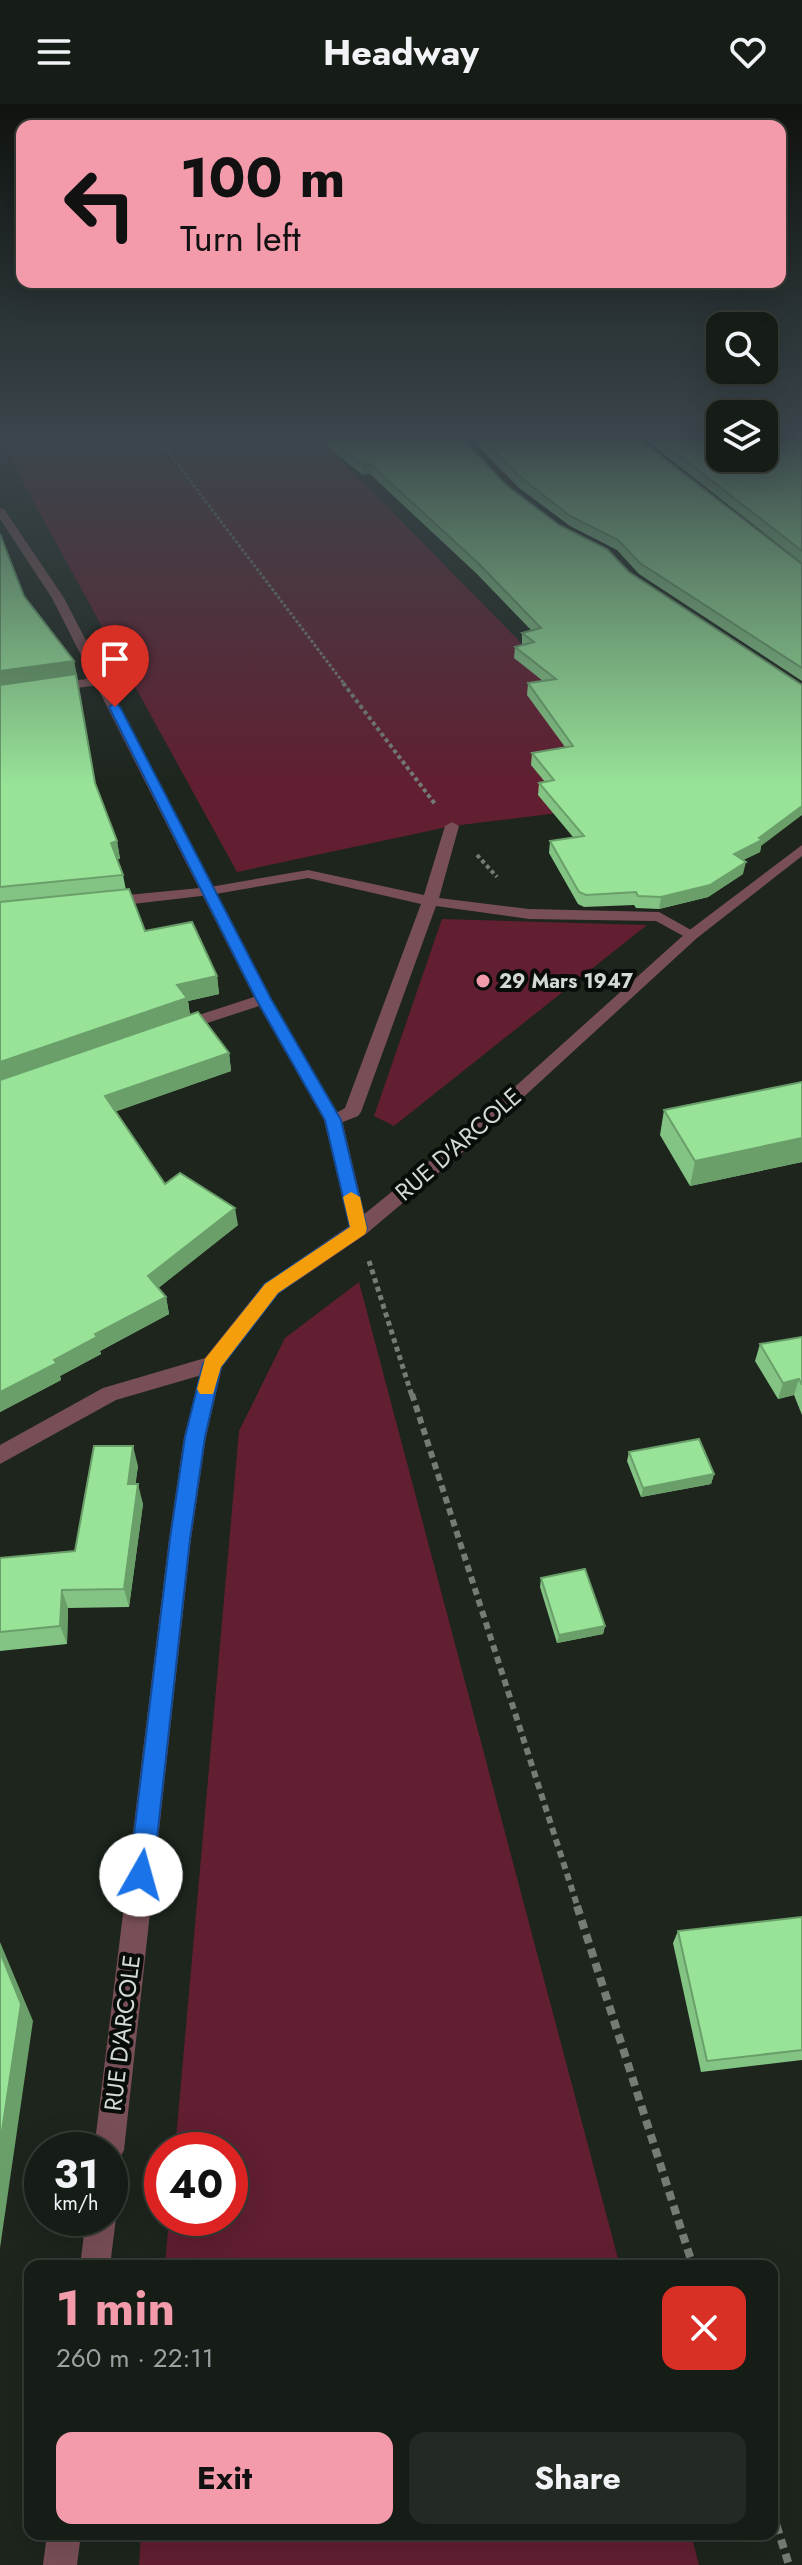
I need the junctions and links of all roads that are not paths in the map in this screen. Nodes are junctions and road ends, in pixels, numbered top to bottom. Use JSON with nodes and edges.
{"nodes":[{"id":1,"x":30,"y":556,"type":"edge"},
{"id":2,"x":101,"y":681,"type":"junction"},
{"id":3,"x":0,"y":695,"type":"edge"},
{"id":4,"x":452,"y":826,"type":"road end"},
{"id":5,"x":802,"y":849,"type":"edge"},
{"id":6,"x":210,"y":891,"type":"junction"},
{"id":7,"x":430,"y":901,"type":"junction"},
{"id":8,"x":90,"y":904,"type":"edge"},
{"id":9,"x":692,"y":935,"type":"junction"},
{"id":10,"x":263,"y":999,"type":"junction"},
{"id":11,"x":161,"y":1034,"type":"edge"},
{"id":12,"x":333,"y":1120,"type":"junction"},
{"id":13,"x":359,"y":1229,"type":"junction"},
{"id":14,"x":212,"y":1364,"type":"junction"},
{"id":15,"x":0,"y":1455,"type":"edge"},
{"id":16,"x":111,"y":2132,"type":"edge"},
{"id":17,"x":99,"y":2236,"type":"edge"},
{"id":18,"x":96,"y":2260,"type":"edge"},
{"id":19,"x":63,"y":2540,"type":"edge"},
{"id":20,"x":60,"y":2565,"type":"edge"}],
"edges":[{"from":1,"to":2,"type":"street"},
{"from":2,"to":3,"type":"street"},
{"from":2,"to":6,"type":"street"},
{"from":4,"to":7,"type":"street"},
{"from":5,"to":9,"type":"street","name":"RUE D'ARCOLE"},
{"from":6,"to":7,"type":"street"},
{"from":6,"to":8,"type":"street"},
{"from":6,"to":10,"type":"street"},
{"from":7,"to":9,"type":"street"},
{"from":7,"to":12,"type":"street"},
{"from":9,"to":13,"type":"street","name":"RUE D'ARCOLE"},
{"from":10,"to":11,"type":"street"},
{"from":10,"to":12,"type":"street"},
{"from":12,"to":13,"type":"street"},
{"from":13,"to":14,"type":"street","name":"RUE D'ARCOLE"},
{"from":14,"to":15,"type":"street"},
{"from":14,"to":16,"type":"street","name":"RUE D'ARCOLE"},
{"from":17,"to":18,"type":"street"},
{"from":19,"to":20,"type":"street"}]}
